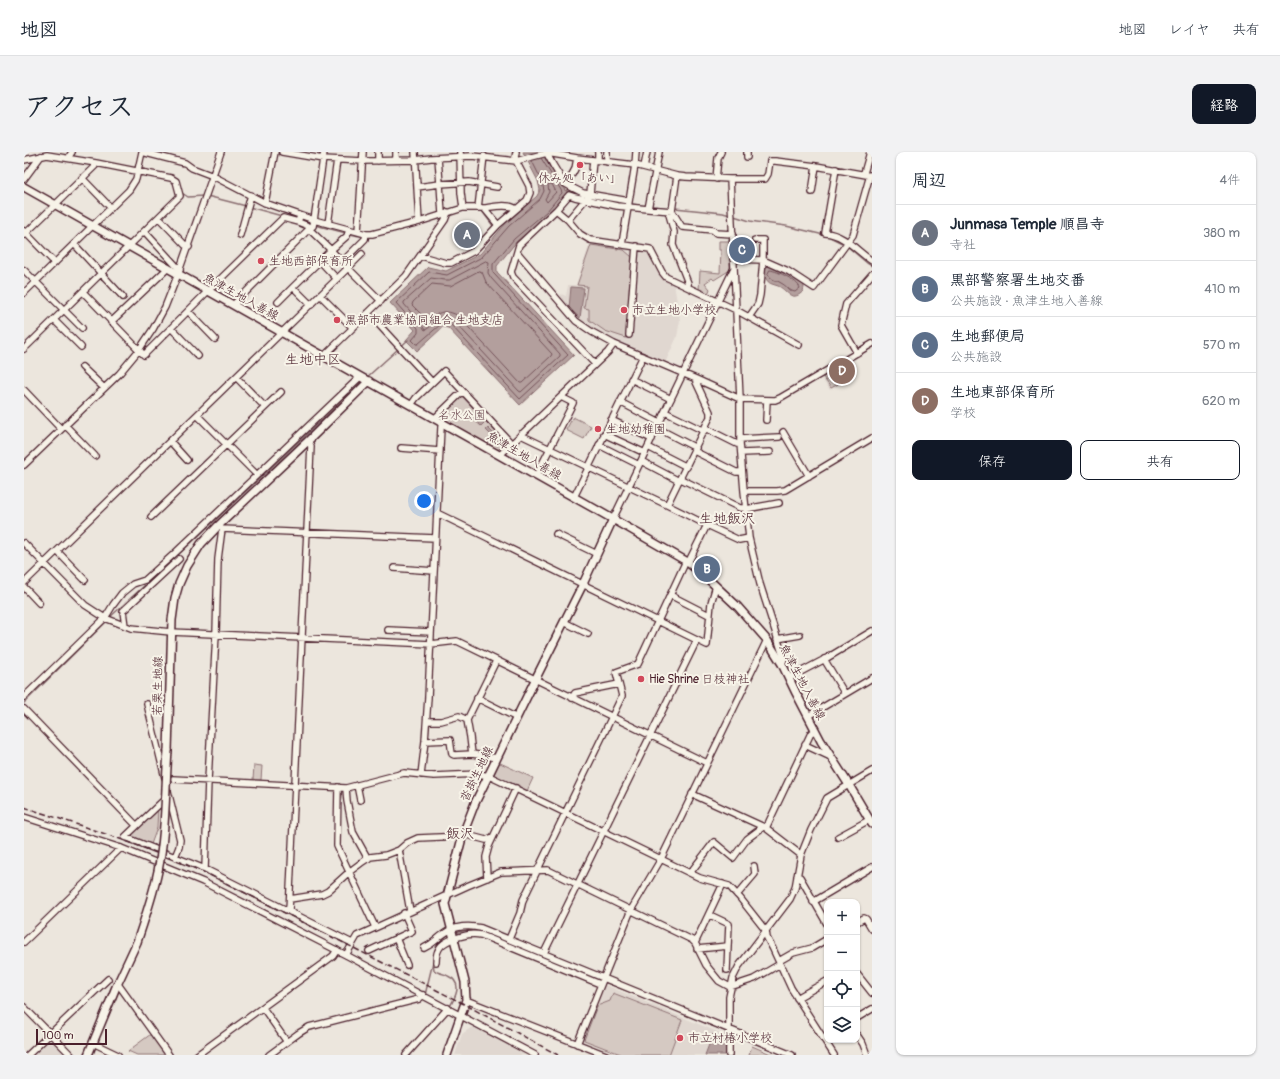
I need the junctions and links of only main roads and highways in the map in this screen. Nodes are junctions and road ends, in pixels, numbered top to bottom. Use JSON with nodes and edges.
{"nodes":[{"id":1,"x":24,"y":187,"type":"edge"},
{"id":2,"x":369,"y":381,"type":"junction"},
{"id":3,"x":613,"y":519,"type":"junction"},
{"id":4,"x":871,"y":822,"type":"edge"},
{"id":5,"x":88,"y":1055,"type":"edge"},
{"id":6,"x":447,"y":1055,"type":"edge"}],
"edges":[{"from":1,"to":2,"type":"main road","name":"魚津生地入善線"},
{"from":2,"to":3,"type":"main road","name":"魚津生地入善線"},
{"from":2,"to":5,"type":"main road","name":"若栗生地線","bridge":true},
{"from":3,"to":4,"type":"main road","name":"魚津生地入善線"},
{"from":3,"to":6,"type":"main road","name":"沓掛生地線"}]}
